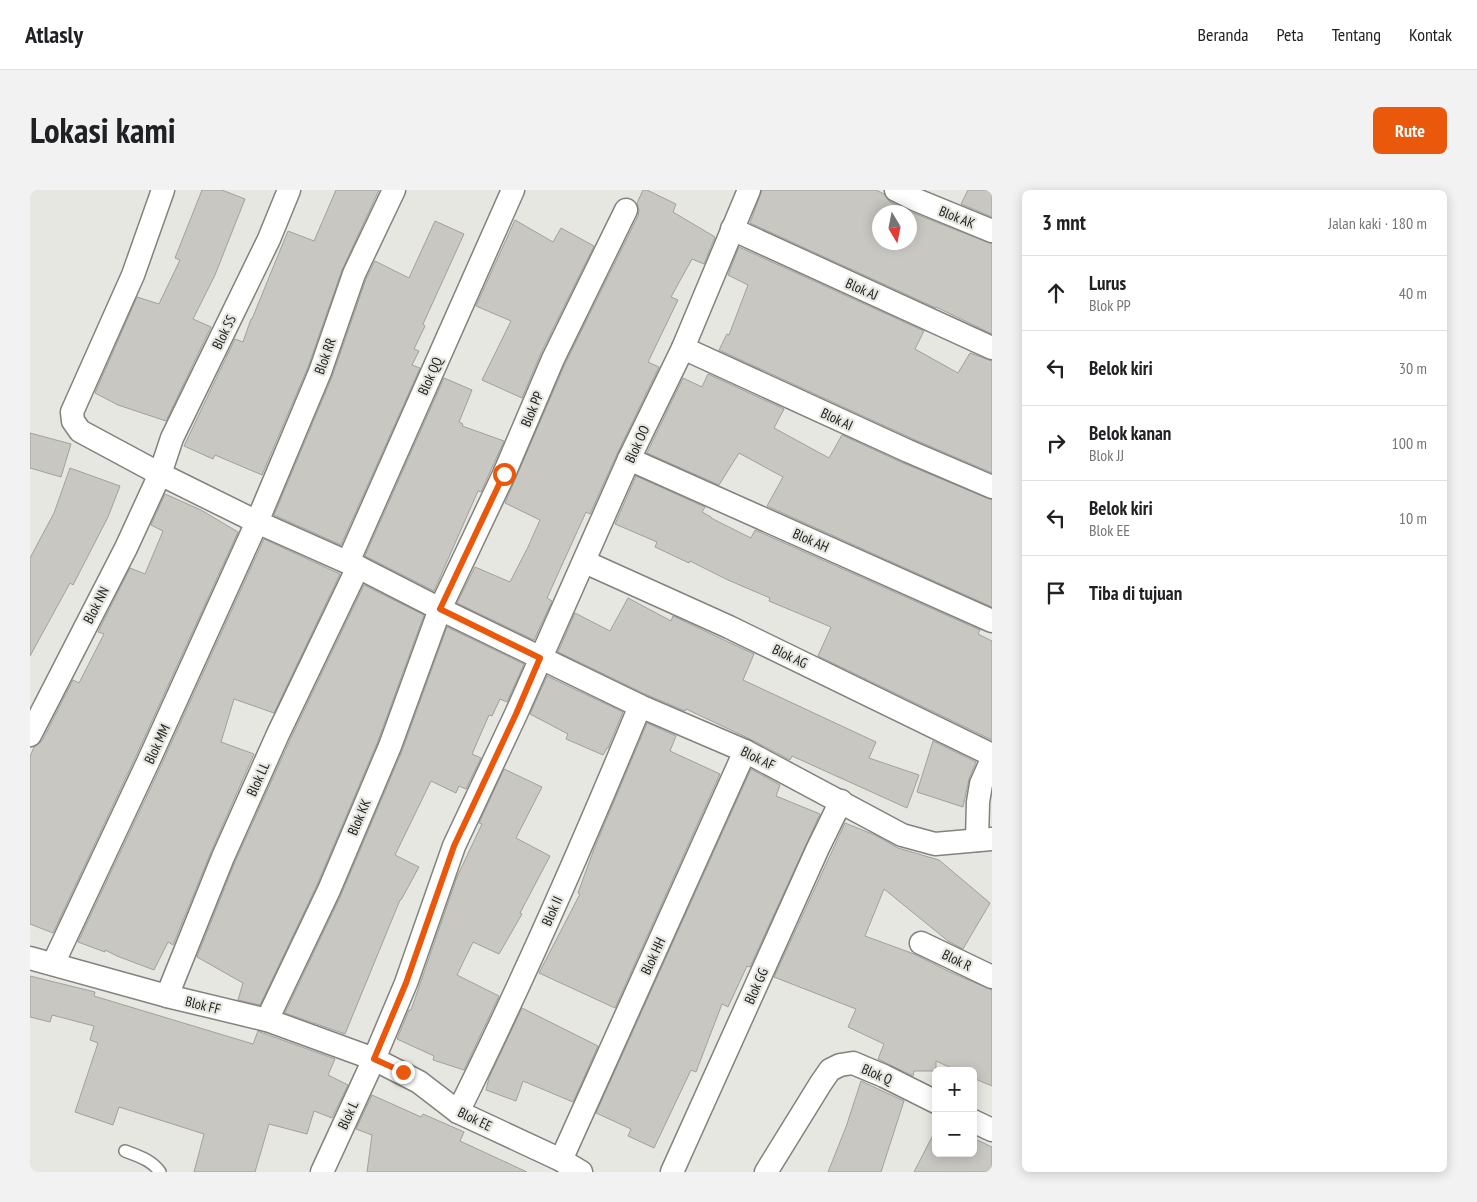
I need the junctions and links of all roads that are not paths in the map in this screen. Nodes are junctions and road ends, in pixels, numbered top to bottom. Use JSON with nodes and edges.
{"nodes":[{"id":1,"x":163,"y":190,"type":"edge"},
{"id":2,"x":289,"y":190,"type":"edge"},
{"id":3,"x":394,"y":190,"type":"edge"},
{"id":4,"x":512,"y":190,"type":"edge"},
{"id":5,"x":749,"y":190,"type":"edge"},
{"id":6,"x":896,"y":190,"type":"edge"},
{"id":7,"x":626,"y":210,"type":"dead end"},
{"id":8,"x":732,"y":229,"type":"junction"},
{"id":9,"x":992,"y":231,"type":"edge"},
{"id":10,"x":683,"y":348,"type":"junction"},
{"id":11,"x":992,"y":348,"type":"edge"},
{"id":12,"x":629,"y":459,"type":"junction"},
{"id":13,"x":160,"y":474,"type":"junction"},
{"id":14,"x":992,"y":488,"type":"edge"},
{"id":15,"x":257,"y":522,"type":"junction"},
{"id":16,"x":585,"y":562,"type":"junction"},
{"id":17,"x":353,"y":564,"type":"junction"},
{"id":18,"x":440,"y":609,"type":"junction"},
{"id":19,"x":992,"y":621,"type":"edge"},
{"id":20,"x":540,"y":658,"type":"junction"},
{"id":21,"x":640,"y":706,"type":"junction"},
{"id":22,"x":30,"y":735,"type":"edge"},
{"id":23,"x":745,"y":751,"type":"junction"},
{"id":24,"x":992,"y":755,"type":"edge"},
{"id":25,"x":992,"y":759,"type":"edge"},
{"id":26,"x":841,"y":801,"type":"junction"},
{"id":27,"x":985,"y":839,"type":"edge"},
{"id":28,"x":921,"y":943,"type":"dead end"},
{"id":29,"x":30,"y":958,"type":"edge"},
{"id":30,"x":54,"y":964,"type":"junction"},
{"id":31,"x":992,"y":977,"type":"edge"},
{"id":32,"x":167,"y":996,"type":"junction"},
{"id":33,"x":267,"y":1020,"type":"junction"},
{"id":34,"x":374,"y":1059,"type":"junction"},
{"id":35,"x":932,"y":1100,"type":"edge"},
{"id":36,"x":458,"y":1112,"type":"junction"},
{"id":37,"x":977,"y":1123,"type":"edge"},
{"id":38,"x":992,"y":1130,"type":"edge"},
{"id":39,"x":124,"y":1151,"type":"dead end"},
{"id":40,"x":561,"y":1160,"type":"junction"},
{"id":41,"x":768,"y":1171,"type":"edge"},
{"id":42,"x":160,"y":1172,"type":"edge"},
{"id":43,"x":322,"y":1172,"type":"edge"},
{"id":44,"x":581,"y":1172,"type":"edge"},
{"id":45,"x":672,"y":1172,"type":"edge"}],
"edges":[{"from":1,"to":13,"type":"street","name":"Blok AF"},
{"from":2,"to":13,"type":"street","name":"Blok SS"},
{"from":3,"to":15,"type":"street","name":"Blok RR"},
{"from":4,"to":17,"type":"street","name":"Blok QQ"},
{"from":5,"to":8,"type":"street","name":"Blok OO"},
{"from":6,"to":9,"type":"street","name":"Blok AK"},
{"from":7,"to":18,"type":"street","name":"Blok PP"},
{"from":8,"to":10,"type":"street","name":"Blok OO"},
{"from":8,"to":11,"type":"street","name":"Blok AJ"},
{"from":10,"to":12,"type":"street","name":"Blok OO"},
{"from":10,"to":14,"type":"street","name":"Blok AI"},
{"from":12,"to":16,"type":"street","name":"Blok OO"},
{"from":12,"to":19,"type":"street","name":"Blok AH"},
{"from":13,"to":15,"type":"street","name":"Blok AF"},
{"from":13,"to":22,"type":"street","name":"Blok NN"},
{"from":15,"to":17,"type":"street","name":"Blok AF"},
{"from":15,"to":30,"type":"street","name":"Blok MM"},
{"from":16,"to":20,"type":"street","name":"Blok OO"},
{"from":16,"to":24,"type":"street","name":"Blok AG"},
{"from":17,"to":18,"type":"street","name":"Blok AF"},
{"from":17,"to":32,"type":"street","name":"Blok LL"},
{"from":18,"to":20,"type":"street","name":"Blok AF"},
{"from":18,"to":33,"type":"street","name":"Blok KK"},
{"from":20,"to":21,"type":"street","name":"Blok AF"},
{"from":20,"to":34,"type":"street","name":"Blok L"},
{"from":21,"to":23,"type":"street","name":"Blok AF"},
{"from":21,"to":36,"type":"street","name":"Blok II"},
{"from":23,"to":26,"type":"street","name":"Blok AF"},
{"from":23,"to":40,"type":"street","name":"Blok HH"},
{"from":25,"to":27,"type":"street"},
{"from":26,"to":27,"type":"street","name":"Blok AF"},
{"from":26,"to":45,"type":"street","name":"Blok GG"},
{"from":28,"to":31,"type":"street","name":"Blok R"},
{"from":29,"to":30,"type":"street","name":"Blok FF"},
{"from":30,"to":32,"type":"street","name":"Blok FF"},
{"from":32,"to":33,"type":"street","name":"Blok FF"},
{"from":33,"to":34,"type":"street","name":"Blok FF"},
{"from":34,"to":36,"type":"street","name":"Blok EE"},
{"from":34,"to":43,"type":"street","name":"Blok L"},
{"from":35,"to":41,"type":"street","name":"Blok Q"},
{"from":36,"to":40,"type":"street","name":"Blok EE"},
{"from":37,"to":38,"type":"street"},
{"from":39,"to":42,"type":"lane"},
{"from":40,"to":44,"type":"street","name":"Blok EE"}]}
